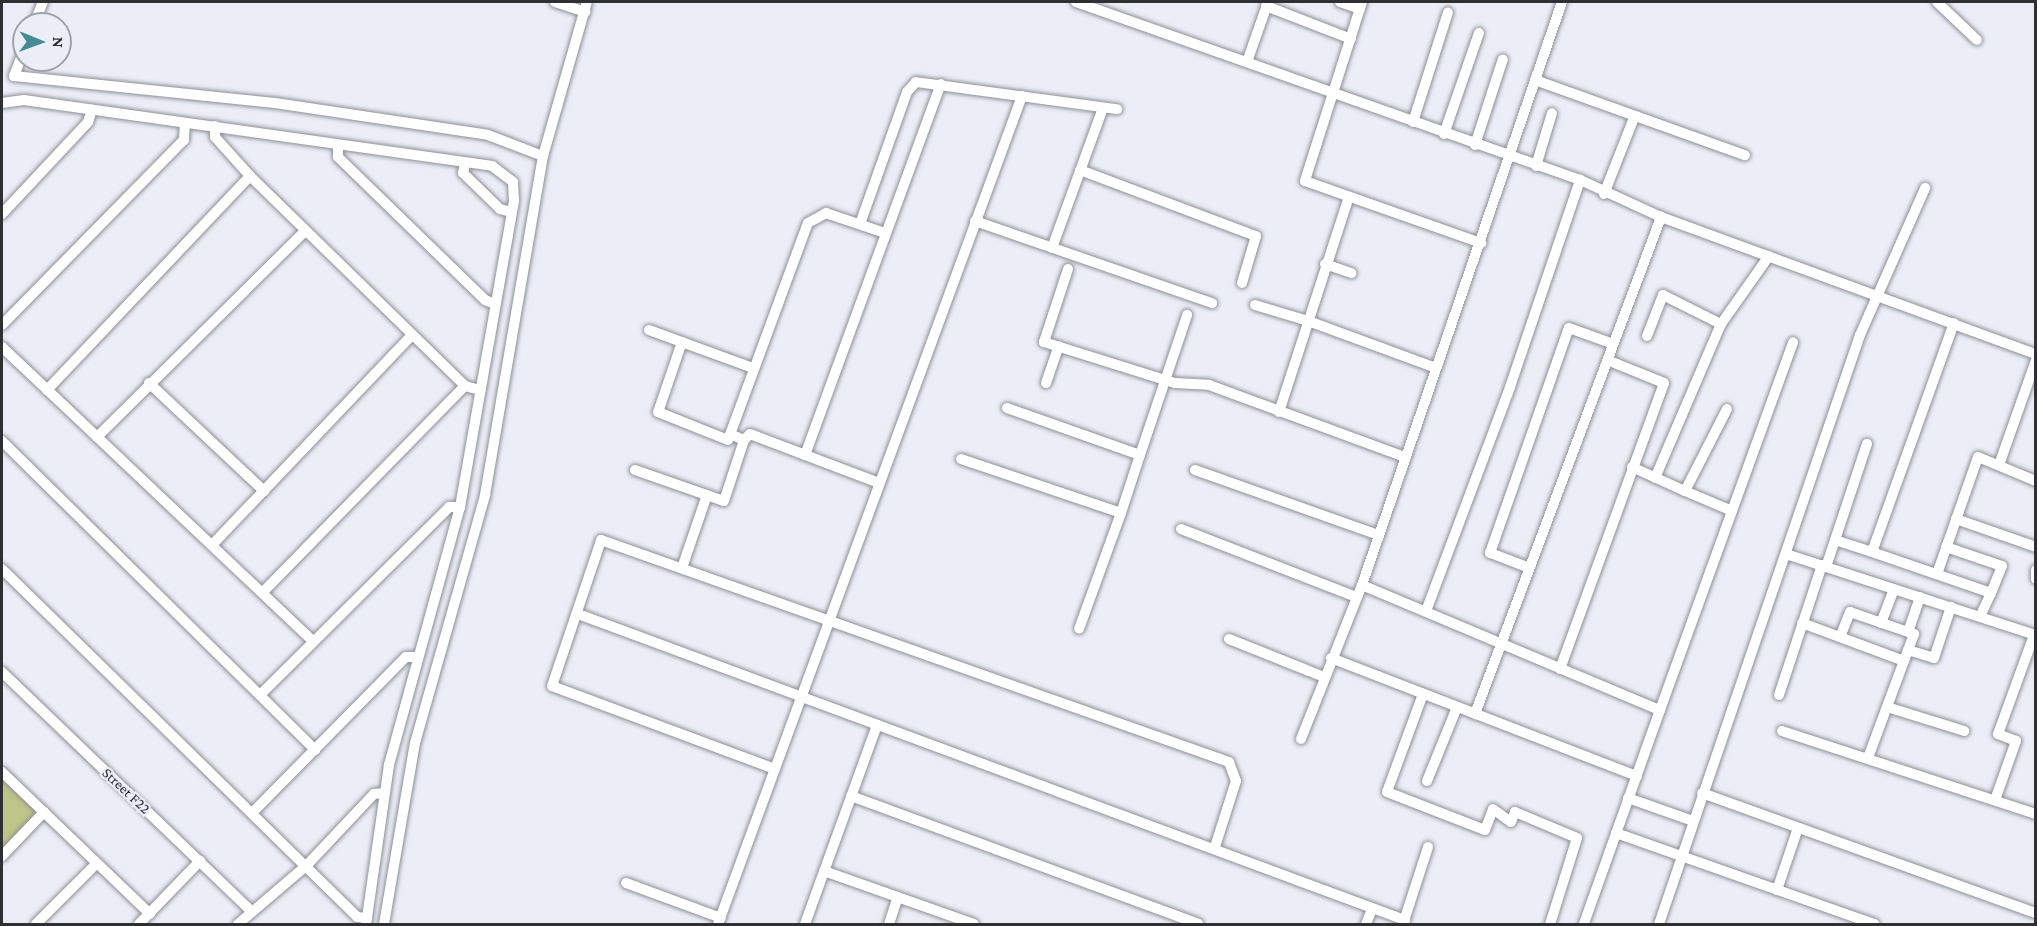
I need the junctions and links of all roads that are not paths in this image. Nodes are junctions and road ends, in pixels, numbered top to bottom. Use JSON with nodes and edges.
{"nodes":[{"id":1,"x":555,"y":2,"type":"edge"},
{"id":2,"x":1076,"y":2,"type":"edge"},
{"id":3,"x":1340,"y":2,"type":"edge"},
{"id":4,"x":1562,"y":2,"type":"edge"},
{"id":5,"x":1937,"y":2,"type":"edge"},
{"id":6,"x":1267,"y":4,"type":"edge"},
{"id":7,"x":1361,"y":5,"type":"edge"},
{"id":8,"x":586,"y":7,"type":"edge"},
{"id":9,"x":1448,"y":12,"type":"dead end"},
{"id":10,"x":1479,"y":33,"type":"dead end"},
{"id":11,"x":1351,"y":39,"type":"junction"},
{"id":12,"x":1977,"y":40,"type":"dead end"},
{"id":13,"x":1503,"y":59,"type":"dead end"},
{"id":14,"x":1246,"y":62,"type":"junction"},
{"id":15,"x":16,"y":72,"type":"edge"},
{"id":16,"x":1535,"y":80,"type":"junction"},
{"id":17,"x":940,"y":84,"type":"junction"},
{"id":18,"x":1334,"y":94,"type":"junction"},
{"id":19,"x":1022,"y":96,"type":"junction"},
{"id":20,"x":2,"y":103,"type":"edge"},
{"id":21,"x":1103,"y":108,"type":"junction"},
{"id":22,"x":1117,"y":109,"type":"dead end"},
{"id":23,"x":92,"y":110,"type":"junction"},
{"id":24,"x":1552,"y":112,"type":"dead end"},
{"id":25,"x":1634,"y":118,"type":"junction"},
{"id":26,"x":1413,"y":122,"type":"junction"},
{"id":27,"x":185,"y":123,"type":"junction"},
{"id":28,"x":215,"y":126,"type":"junction"},
{"id":29,"x":1444,"y":134,"type":"junction"},
{"id":30,"x":338,"y":145,"type":"junction"},
{"id":31,"x":1475,"y":145,"type":"junction"},
{"id":32,"x":1745,"y":155,"type":"dead end"},
{"id":33,"x":543,"y":156,"type":"junction"},
{"id":34,"x":1512,"y":159,"type":"junction"},
{"id":35,"x":465,"y":163,"type":"junction"},
{"id":36,"x":1536,"y":166,"type":"junction"},
{"id":37,"x":1080,"y":170,"type":"junction"},
{"id":38,"x":250,"y":176,"type":"junction"},
{"id":39,"x":1580,"y":180,"type":"junction"},
{"id":40,"x":1925,"y":188,"type":"dead end"},
{"id":41,"x":1604,"y":194,"type":"junction"},
{"id":42,"x":1349,"y":197,"type":"junction"},
{"id":43,"x":512,"y":212,"type":"junction"},
{"id":44,"x":2,"y":214,"type":"edge"},
{"id":45,"x":1660,"y":217,"type":"junction"},
{"id":46,"x":975,"y":221,"type":"junction"},
{"id":47,"x":860,"y":224,"type":"junction"},
{"id":48,"x":305,"y":231,"type":"junction"},
{"id":49,"x":885,"y":233,"type":"junction"},
{"id":50,"x":1480,"y":243,"type":"junction"},
{"id":51,"x":1052,"y":248,"type":"junction"},
{"id":52,"x":1769,"y":256,"type":"junction"},
{"id":53,"x":1325,"y":264,"type":"junction"},
{"id":54,"x":1068,"y":269,"type":"dead end"},
{"id":55,"x":1351,"y":273,"type":"dead end"},
{"id":56,"x":1242,"y":283,"type":"dead end"},
{"id":57,"x":1879,"y":296,"type":"junction"},
{"id":58,"x":1212,"y":303,"type":"dead end"},
{"id":59,"x":495,"y":304,"type":"junction"},
{"id":60,"x":1255,"y":305,"type":"dead end"},
{"id":61,"x":1187,"y":315,"type":"dead end"},
{"id":62,"x":1308,"y":322,"type":"junction"},
{"id":63,"x":1954,"y":322,"type":"junction"},
{"id":64,"x":1720,"y":324,"type":"junction"},
{"id":65,"x":2,"y":325,"type":"edge"},
{"id":66,"x":649,"y":330,"type":"dead end"},
{"id":67,"x":412,"y":335,"type":"junction"},
{"id":68,"x":1647,"y":336,"type":"dead end"},
{"id":69,"x":682,"y":342,"type":"junction"},
{"id":70,"x":1793,"y":342,"type":"dead end"},
{"id":71,"x":1611,"y":344,"type":"junction"},
{"id":72,"x":1059,"y":346,"type":"junction"},
{"id":73,"x":2,"y":347,"type":"edge"},
{"id":74,"x":2036,"y":354,"type":"edge"},
{"id":75,"x":1607,"y":360,"type":"junction"},
{"id":76,"x":2036,"y":360,"type":"edge"},
{"id":77,"x":753,"y":368,"type":"junction"},
{"id":78,"x":1437,"y":368,"type":"junction"},
{"id":79,"x":1165,"y":380,"type":"junction"},
{"id":80,"x":149,"y":383,"type":"junction"},
{"id":81,"x":1046,"y":383,"type":"dead end"},
{"id":82,"x":465,"y":386,"type":"junction"},
{"id":83,"x":47,"y":390,"type":"junction"},
{"id":84,"x":480,"y":390,"type":"junction"},
{"id":85,"x":1007,"y":408,"type":"dead end"},
{"id":86,"x":1726,"y":409,"type":"dead end"},
{"id":87,"x":1280,"y":412,"type":"junction"},
{"id":88,"x":730,"y":434,"type":"junction"},
{"id":89,"x":97,"y":437,"type":"junction"},
{"id":90,"x":744,"y":440,"type":"junction"},
{"id":91,"x":2,"y":441,"type":"edge"},
{"id":92,"x":1867,"y":444,"type":"dead end"},
{"id":93,"x":805,"y":455,"type":"junction"},
{"id":94,"x":1140,"y":455,"type":"junction"},
{"id":95,"x":1405,"y":457,"type":"junction"},
{"id":96,"x":961,"y":459,"type":"dead end"},
{"id":97,"x":1999,"y":465,"type":"junction"},
{"id":98,"x":1632,"y":467,"type":"junction"},
{"id":99,"x":635,"y":470,"type":"dead end"},
{"id":100,"x":1195,"y":470,"type":"dead end"},
{"id":101,"x":1655,"y":478,"type":"junction"},
{"id":102,"x":2036,"y":481,"type":"edge"},
{"id":103,"x":879,"y":483,"type":"junction"},
{"id":104,"x":264,"y":491,"type":"junction"},
{"id":105,"x":1685,"y":491,"type":"junction"},
{"id":106,"x":707,"y":495,"type":"junction"},
{"id":107,"x":460,"y":507,"type":"junction"},
{"id":108,"x":1730,"y":510,"type":"junction"},
{"id":109,"x":1120,"y":513,"type":"junction"},
{"id":110,"x":1956,"y":519,"type":"junction"},
{"id":111,"x":1181,"y":529,"type":"dead end"},
{"id":112,"x":1380,"y":535,"type":"junction"},
{"id":113,"x":1835,"y":540,"type":"junction"},
{"id":114,"x":212,"y":545,"type":"junction"},
{"id":115,"x":1946,"y":547,"type":"junction"},
{"id":116,"x":2036,"y":548,"type":"edge"},
{"id":117,"x":1872,"y":552,"type":"junction"},
{"id":118,"x":1786,"y":554,"type":"junction"},
{"id":119,"x":1824,"y":566,"type":"junction"},
{"id":120,"x":1527,"y":567,"type":"junction"},
{"id":121,"x":682,"y":568,"type":"junction"},
{"id":122,"x":2,"y":570,"type":"edge"},
{"id":123,"x":2036,"y":570,"type":"edge"},
{"id":124,"x":1937,"y":574,"type":"junction"},
{"id":125,"x":2036,"y":579,"type":"edge"},
{"id":126,"x":1362,"y":585,"type":"junction"},
{"id":127,"x":1894,"y":589,"type":"junction"},
{"id":128,"x":262,"y":592,"type":"junction"},
{"id":129,"x":1991,"y":593,"type":"junction"},
{"id":130,"x":1356,"y":597,"type":"junction"},
{"id":131,"x":1920,"y":597,"type":"junction"},
{"id":132,"x":1951,"y":608,"type":"junction"},
{"id":133,"x":1426,"y":611,"type":"junction"},
{"id":134,"x":578,"y":614,"type":"junction"},
{"id":135,"x":1980,"y":617,"type":"junction"},
{"id":136,"x":829,"y":622,"type":"junction"},
{"id":137,"x":1802,"y":623,"type":"junction"},
{"id":138,"x":1881,"y":623,"type":"junction"},
{"id":139,"x":1079,"y":628,"type":"dead end"},
{"id":140,"x":1908,"y":632,"type":"junction"},
{"id":141,"x":2035,"y":635,"type":"edge"},
{"id":142,"x":1840,"y":637,"type":"junction"},
{"id":143,"x":1228,"y":639,"type":"dead end"},
{"id":144,"x":314,"y":642,"type":"junction"},
{"id":145,"x":1500,"y":644,"type":"junction"},
{"id":146,"x":1906,"y":656,"type":"junction"},
{"id":147,"x":418,"y":657,"type":"junction"},
{"id":148,"x":1331,"y":658,"type":"junction"},
{"id":149,"x":1560,"y":669,"type":"junction"},
{"id":150,"x":2,"y":672,"type":"edge"},
{"id":151,"x":1324,"y":677,"type":"junction"},
{"id":152,"x":1423,"y":694,"type":"junction"},
{"id":153,"x":260,"y":695,"type":"junction"},
{"id":154,"x":1779,"y":695,"type":"dead end"},
{"id":155,"x":801,"y":696,"type":"junction"},
{"id":156,"x":1457,"y":707,"type":"junction"},
{"id":157,"x":1887,"y":707,"type":"junction"},
{"id":158,"x":1660,"y":710,"type":"junction"},
{"id":159,"x":1475,"y":714,"type":"junction"},
{"id":160,"x":877,"y":725,"type":"junction"},
{"id":161,"x":1782,"y":731,"type":"dead end"},
{"id":162,"x":1964,"y":731,"type":"dead end"},
{"id":163,"x":1301,"y":739,"type":"dead end"},
{"id":164,"x":315,"y":750,"type":"junction"},
{"id":165,"x":1868,"y":758,"type":"junction"},
{"id":166,"x":775,"y":769,"type":"junction"},
{"id":167,"x":2,"y":772,"type":"edge"},
{"id":168,"x":1637,"y":776,"type":"junction"},
{"id":169,"x":1427,"y":782,"type":"dead end"},
{"id":170,"x":384,"y":793,"type":"junction"},
{"id":171,"x":1702,"y":793,"type":"junction"},
{"id":172,"x":850,"y":796,"type":"junction"},
{"id":173,"x":1628,"y":798,"type":"junction"},
{"id":174,"x":1995,"y":800,"type":"junction"},
{"id":175,"x":44,"y":812,"type":"junction"},
{"id":176,"x":252,"y":813,"type":"junction"},
{"id":177,"x":2036,"y":814,"type":"edge"},
{"id":178,"x":1694,"y":821,"type":"junction"},
{"id":179,"x":1798,"y":828,"type":"junction"},
{"id":180,"x":1616,"y":833,"type":"junction"},
{"id":181,"x":1215,"y":847,"type":"junction"},
{"id":182,"x":1428,"y":847,"type":"dead end"},
{"id":183,"x":2,"y":856,"type":"edge"},
{"id":184,"x":1682,"y":857,"type":"junction"},
{"id":185,"x":200,"y":861,"type":"junction"},
{"id":186,"x":97,"y":863,"type":"junction"},
{"id":187,"x":307,"y":865,"type":"junction"},
{"id":188,"x":824,"y":871,"type":"junction"},
{"id":189,"x":626,"y":883,"type":"dead end"},
{"id":190,"x":1777,"y":890,"type":"junction"},
{"id":191,"x":898,"y":897,"type":"junction"},
{"id":192,"x":1372,"y":909,"type":"junction"},
{"id":193,"x":251,"y":911,"type":"junction"},
{"id":194,"x":2036,"y":913,"type":"edge"},
{"id":195,"x":150,"y":914,"type":"junction"},
{"id":196,"x":360,"y":921,"type":"edge"},
{"id":197,"x":720,"y":921,"type":"edge"},
{"id":198,"x":1404,"y":922,"type":"edge"},
{"id":199,"x":36,"y":924,"type":"edge"},
{"id":200,"x":139,"y":924,"type":"edge"},
{"id":201,"x":238,"y":924,"type":"edge"},
{"id":202,"x":384,"y":924,"type":"edge"},
{"id":203,"x":805,"y":924,"type":"edge"},
{"id":204,"x":889,"y":924,"type":"edge"},
{"id":205,"x":974,"y":924,"type":"edge"},
{"id":206,"x":1198,"y":924,"type":"edge"},
{"id":207,"x":1366,"y":924,"type":"edge"},
{"id":208,"x":1550,"y":924,"type":"edge"},
{"id":209,"x":1584,"y":924,"type":"edge"},
{"id":210,"x":1662,"y":924,"type":"edge"},
{"id":211,"x":1874,"y":924,"type":"edge"}],
"edges":[{"from":1,"to":8,"type":"street"},
{"from":2,"to":14,"type":"street"},
{"from":3,"to":7,"type":"street"},
{"from":4,"to":16,"type":"street"},
{"from":5,"to":12,"type":"street"},
{"from":6,"to":11,"type":"street"},
{"from":6,"to":14,"type":"street"},
{"from":7,"to":11,"type":"street"},
{"from":8,"to":33,"type":"street"},
{"from":9,"to":26,"type":"street"},
{"from":10,"to":29,"type":"street"},
{"from":11,"to":18,"type":"street"},
{"from":13,"to":31,"type":"street"},
{"from":14,"to":18,"type":"street"},
{"from":15,"to":33,"type":"street"},
{"from":16,"to":25,"type":"street"},
{"from":16,"to":34,"type":"street"},
{"from":17,"to":19,"type":"street"},
{"from":17,"to":47,"type":"street"},
{"from":17,"to":49,"type":"street"},
{"from":18,"to":26,"type":"street"},
{"from":18,"to":42,"type":"street"},
{"from":19,"to":21,"type":"street"},
{"from":19,"to":46,"type":"street"},
{"from":20,"to":23,"type":"street"},
{"from":21,"to":22,"type":"street"},
{"from":21,"to":37,"type":"street"},
{"from":23,"to":27,"type":"street"},
{"from":23,"to":44,"type":"street"},
{"from":24,"to":36,"type":"street"},
{"from":25,"to":32,"type":"street"},
{"from":25,"to":41,"type":"street"},
{"from":26,"to":29,"type":"street"},
{"from":27,"to":28,"type":"street"},
{"from":27,"to":65,"type":"street"},
{"from":28,"to":30,"type":"street"},
{"from":28,"to":38,"type":"street"},
{"from":29,"to":31,"type":"street"},
{"from":30,"to":35,"type":"street"},
{"from":30,"to":59,"type":"street"},
{"from":31,"to":34,"type":"street"},
{"from":33,"to":202,"type":"street"},
{"from":34,"to":36,"type":"street"},
{"from":34,"to":50,"type":"street"},
{"from":35,"to":43,"type":"street"},
{"from":35,"to":43,"type":"street"},
{"from":36,"to":39,"type":"street"},
{"from":37,"to":51,"type":"street"},
{"from":37,"to":56,"type":"street"},
{"from":38,"to":48,"type":"street"},
{"from":38,"to":83,"type":"street"},
{"from":39,"to":41,"type":"street"},
{"from":39,"to":133,"type":"street"},
{"from":40,"to":57,"type":"street"},
{"from":41,"to":45,"type":"street"},
{"from":42,"to":50,"type":"street"},
{"from":42,"to":53,"type":"street"},
{"from":43,"to":59,"type":"street"},
{"from":45,"to":52,"type":"street"},
{"from":45,"to":71,"type":"street"},
{"from":46,"to":51,"type":"street"},
{"from":46,"to":103,"type":"street"},
{"from":47,"to":49,"type":"street"},
{"from":47,"to":77,"type":"street"},
{"from":48,"to":67,"type":"street"},
{"from":48,"to":80,"type":"street"},
{"from":49,"to":93,"type":"street"},
{"from":50,"to":78,"type":"street"},
{"from":51,"to":58,"type":"street"},
{"from":52,"to":57,"type":"street"},
{"from":52,"to":64,"type":"street"},
{"from":53,"to":55,"type":"street"},
{"from":53,"to":62,"type":"street"},
{"from":54,"to":72,"type":"street"},
{"from":57,"to":63,"type":"street"},
{"from":57,"to":118,"type":"street"},
{"from":59,"to":84,"type":"street"},
{"from":60,"to":62,"type":"street"},
{"from":61,"to":79,"type":"street"},
{"from":62,"to":78,"type":"street"},
{"from":62,"to":87,"type":"street"},
{"from":63,"to":74,"type":"street"},
{"from":63,"to":117,"type":"street"},
{"from":64,"to":68,"type":"street"},
{"from":64,"to":101,"type":"street"},
{"from":66,"to":69,"type":"street"},
{"from":67,"to":82,"type":"street"},
{"from":67,"to":104,"type":"street"},
{"from":69,"to":77,"type":"street"},
{"from":69,"to":88,"type":"street"},
{"from":70,"to":108,"type":"street"},
{"from":71,"to":75,"type":"street"},
{"from":71,"to":120,"type":"street"},
{"from":72,"to":79,"type":"street"},
{"from":72,"to":81,"type":"street"},
{"from":73,"to":83,"type":"street"},
{"from":75,"to":98,"type":"street"},
{"from":75,"to":120,"type":"street"},
{"from":76,"to":97,"type":"street"},
{"from":77,"to":88,"type":"street"},
{"from":78,"to":95,"type":"street"},
{"from":79,"to":87,"type":"street"},
{"from":79,"to":94,"type":"street"},
{"from":80,"to":89,"type":"street"},
{"from":80,"to":104,"type":"street"},
{"from":82,"to":84,"type":"street"},
{"from":82,"to":128,"type":"street"},
{"from":83,"to":89,"type":"street"},
{"from":84,"to":107,"type":"street"},
{"from":85,"to":94,"type":"street"},
{"from":86,"to":105,"type":"street"},
{"from":87,"to":95,"type":"street"},
{"from":88,"to":90,"type":"street"},
{"from":89,"to":114,"type":"street"},
{"from":90,"to":93,"type":"street"},
{"from":90,"to":106,"type":"street"},
{"from":91,"to":153,"type":"street"},
{"from":92,"to":113,"type":"street"},
{"from":93,"to":103,"type":"street"},
{"from":94,"to":109,"type":"street"},
{"from":95,"to":112,"type":"street"},
{"from":96,"to":109,"type":"street"},
{"from":97,"to":102,"type":"street"},
{"from":97,"to":110,"type":"street"},
{"from":98,"to":101,"type":"street"},
{"from":98,"to":149,"type":"street"},
{"from":99,"to":106,"type":"street"},
{"from":100,"to":112,"type":"street"},
{"from":101,"to":105,"type":"street"},
{"from":103,"to":136,"type":"street"},
{"from":104,"to":114,"type":"street"},
{"from":105,"to":108,"type":"street"},
{"from":106,"to":121,"type":"street"},
{"from":107,"to":144,"type":"street"},
{"from":107,"to":147,"type":"street"},
{"from":108,"to":158,"type":"street"},
{"from":109,"to":139,"type":"street"},
{"from":110,"to":115,"type":"street"},
{"from":110,"to":116,"type":"street"},
{"from":111,"to":130,"type":"street"},
{"from":112,"to":126,"type":"street"},
{"from":113,"to":117,"type":"street"},
{"from":113,"to":119,"type":"street"},
{"from":114,"to":128,"type":"street"},
{"from":115,"to":124,"type":"street"},
{"from":115,"to":129,"type":"street"},
{"from":117,"to":124,"type":"street"},
{"from":118,"to":119,"type":"street"},
{"from":118,"to":171,"type":"street"},
{"from":119,"to":127,"type":"street"},
{"from":119,"to":137,"type":"street"},
{"from":120,"to":145,"type":"street"},
{"from":121,"to":134,"type":"street"},
{"from":121,"to":136,"type":"street"},
{"from":122,"to":176,"type":"street"},
{"from":123,"to":125,"type":"street"},
{"from":124,"to":129,"type":"street"},
{"from":126,"to":130,"type":"street"},
{"from":126,"to":133,"type":"street"},
{"from":127,"to":131,"type":"street"},
{"from":127,"to":138,"type":"street"},
{"from":128,"to":144,"type":"street"},
{"from":129,"to":135,"type":"street"},
{"from":130,"to":148,"type":"street"},
{"from":131,"to":132,"type":"street"},
{"from":131,"to":140,"type":"street"},
{"from":132,"to":135,"type":"street"},
{"from":132,"to":146,"type":"street"},
{"from":133,"to":145,"type":"street"},
{"from":134,"to":155,"type":"street"},
{"from":134,"to":166,"type":"street"},
{"from":135,"to":141,"type":"street"},
{"from":136,"to":155,"type":"street"},
{"from":136,"to":181,"type":"street"},
{"from":137,"to":142,"type":"street"},
{"from":137,"to":154,"type":"street"},
{"from":138,"to":140,"type":"street"},
{"from":138,"to":142,"type":"street"},
{"from":140,"to":146,"type":"street"},
{"from":141,"to":174,"type":"street"},
{"from":142,"to":146,"type":"street"},
{"from":143,"to":151,"type":"street"},
{"from":144,"to":153,"type":"street"},
{"from":145,"to":149,"type":"street"},
{"from":145,"to":159,"type":"street"},
{"from":146,"to":157,"type":"street"},
{"from":147,"to":164,"type":"street"},
{"from":147,"to":170,"type":"street"},
{"from":148,"to":151,"type":"street"},
{"from":148,"to":152,"type":"street"},
{"from":149,"to":158,"type":"street"},
{"from":150,"to":185,"type":"street","name":"Street F22"},
{"from":151,"to":163,"type":"street"},
{"from":152,"to":156,"type":"street"},
{"from":152,"to":208,"type":"street"},
{"from":153,"to":164,"type":"street"},
{"from":155,"to":160,"type":"street"},
{"from":155,"to":166,"type":"street"},
{"from":156,"to":159,"type":"street"},
{"from":156,"to":169,"type":"street"},
{"from":157,"to":162,"type":"street"},
{"from":157,"to":165,"type":"street"},
{"from":158,"to":168,"type":"street"},
{"from":159,"to":168,"type":"street"},
{"from":160,"to":172,"type":"street"},
{"from":160,"to":181,"type":"street"},
{"from":161,"to":165,"type":"street"},
{"from":164,"to":176,"type":"street"},
{"from":165,"to":174,"type":"street"},
{"from":166,"to":197,"type":"street"},
{"from":167,"to":175,"type":"street"},
{"from":168,"to":173,"type":"street"},
{"from":170,"to":187,"type":"street"},
{"from":170,"to":196,"type":"street"},
{"from":171,"to":178,"type":"street"},
{"from":171,"to":179,"type":"street"},
{"from":172,"to":188,"type":"street"},
{"from":172,"to":206,"type":"street"},
{"from":173,"to":178,"type":"street"},
{"from":173,"to":180,"type":"street"},
{"from":174,"to":177,"type":"street"},
{"from":175,"to":183,"type":"street"},
{"from":175,"to":186,"type":"street"},
{"from":176,"to":187,"type":"street"},
{"from":178,"to":184,"type":"street"},
{"from":179,"to":190,"type":"street"},
{"from":179,"to":194,"type":"street"},
{"from":180,"to":184,"type":"street"},
{"from":180,"to":209,"type":"street"},
{"from":181,"to":192,"type":"street"},
{"from":182,"to":198,"type":"street"},
{"from":184,"to":190,"type":"street"},
{"from":184,"to":210,"type":"street"},
{"from":185,"to":193,"type":"street","name":"Street F22"},
{"from":185,"to":195,"type":"street"},
{"from":186,"to":195,"type":"street"},
{"from":186,"to":199,"type":"street"},
{"from":187,"to":193,"type":"street"},
{"from":187,"to":196,"type":"street"},
{"from":188,"to":191,"type":"street"},
{"from":188,"to":203,"type":"street"},
{"from":189,"to":197,"type":"street"},
{"from":190,"to":211,"type":"street"},
{"from":191,"to":204,"type":"street"},
{"from":191,"to":205,"type":"street"},
{"from":192,"to":198,"type":"street"},
{"from":192,"to":207,"type":"street"},
{"from":193,"to":201,"type":"street"},
{"from":195,"to":200,"type":"street"}]}
